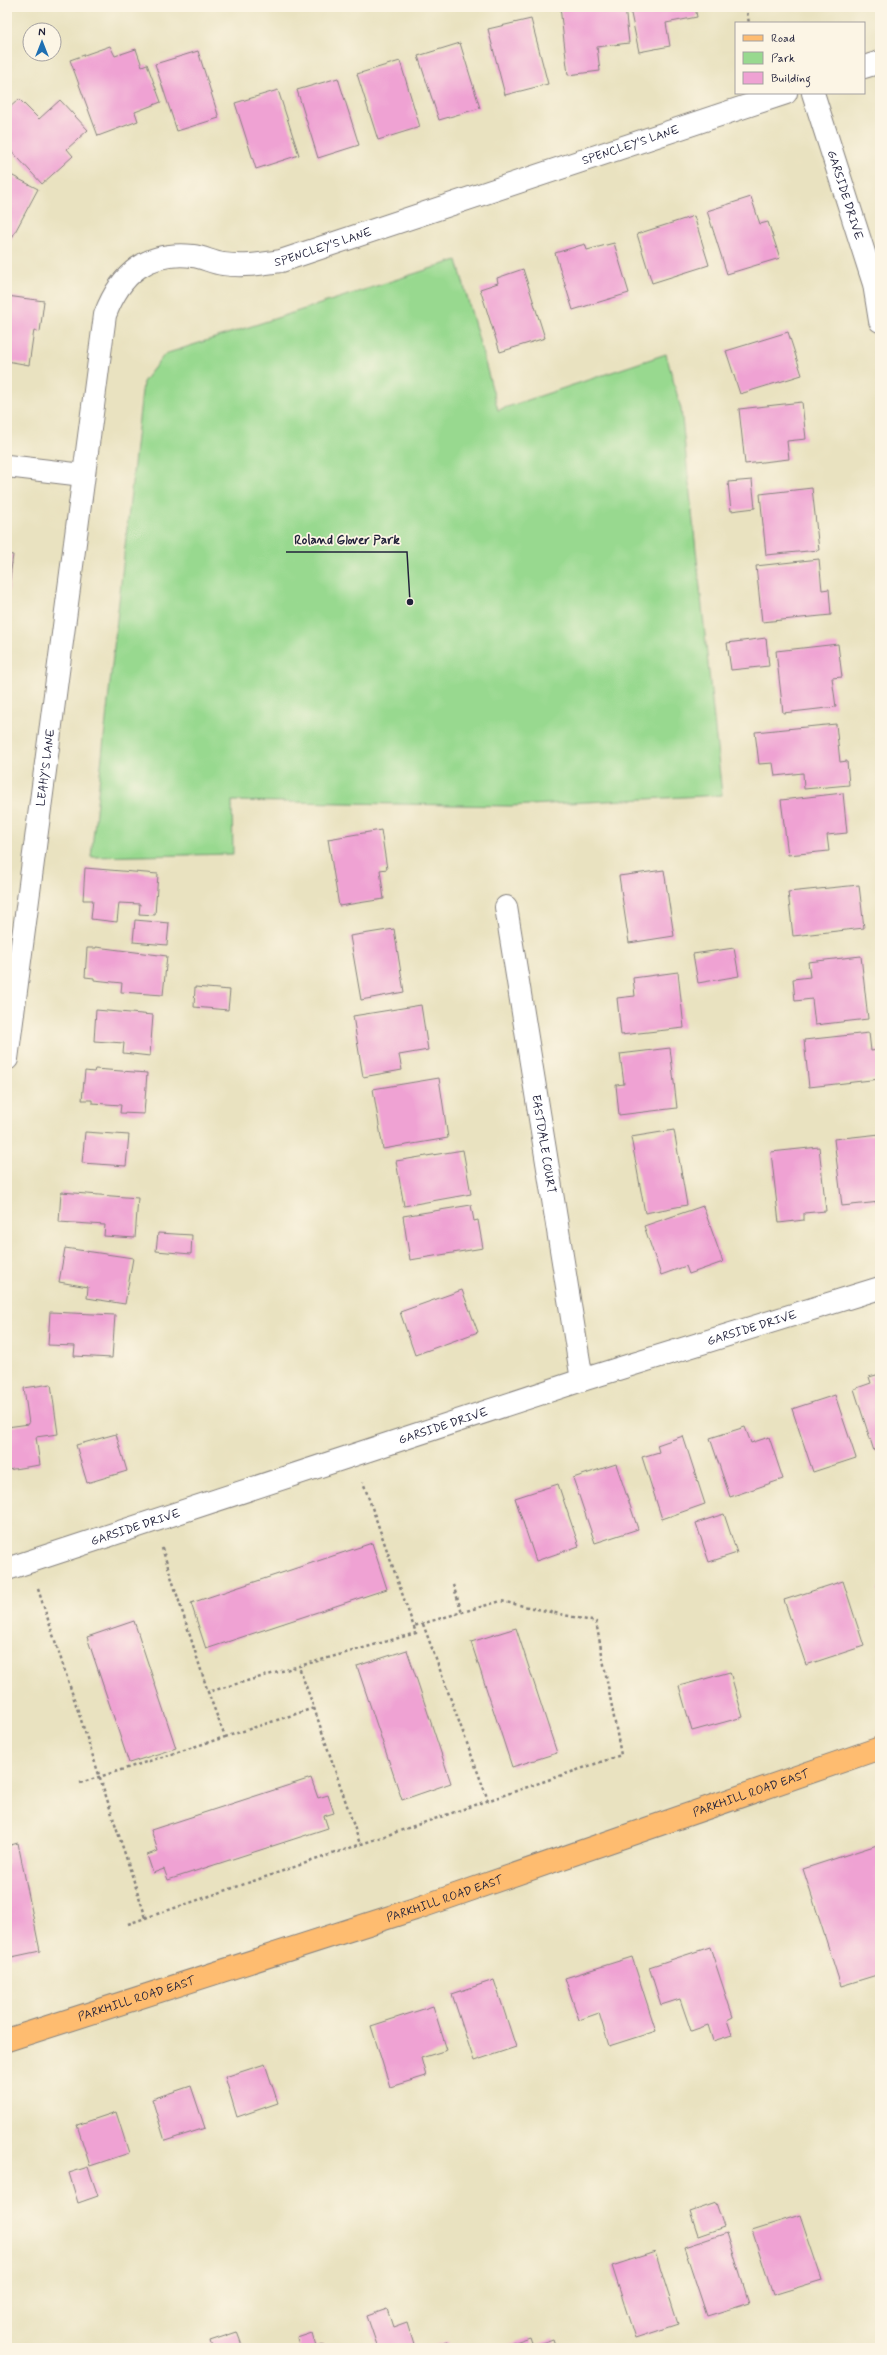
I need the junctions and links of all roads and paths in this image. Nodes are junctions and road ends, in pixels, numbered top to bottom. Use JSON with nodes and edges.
{"nodes":[{"id":1,"x":746,"y":7,"type":"edge"},
{"id":2,"x":749,"y":22,"type":"edge"},
{"id":3,"x":880,"y":62,"type":"edge"},
{"id":4,"x":865,"y":67,"type":"edge"},
{"id":5,"x":783,"y":94,"type":"edge"},
{"id":6,"x":813,"y":94,"type":"edge"},
{"id":7,"x":880,"y":321,"type":"edge"},
{"id":8,"x":7,"y":466,"type":"edge"},
{"id":9,"x":83,"y":475,"type":"junction"},
{"id":10,"x":506,"y":907,"type":"dead end"},
{"id":11,"x":7,"y":1059,"type":"edge"},
{"id":12,"x":880,"y":1288,"type":"edge"},
{"id":13,"x":582,"y":1380,"type":"junction"},
{"id":14,"x":354,"y":1455,"type":"junction"},
{"id":15,"x":153,"y":1521,"type":"junction"},
{"id":16,"x":29,"y":1562,"type":"junction"},
{"id":17,"x":7,"y":1569,"type":"edge"},
{"id":18,"x":453,"y":1585,"type":"dead end"},
{"id":19,"x":462,"y":1612,"type":"junction"},
{"id":20,"x":423,"y":1624,"type":"junction"},
{"id":21,"x":414,"y":1626,"type":"junction"},
{"id":22,"x":299,"y":1667,"type":"junction"},
{"id":23,"x":208,"y":1692,"type":"junction"},
{"id":24,"x":314,"y":1708,"type":"junction"},
{"id":25,"x":225,"y":1736,"type":"junction"},
{"id":26,"x":880,"y":1748,"type":"edge"},
{"id":27,"x":100,"y":1776,"type":"junction"},
{"id":28,"x":80,"y":1783,"type":"dead end"},
{"id":29,"x":488,"y":1800,"type":"junction"},
{"id":30,"x":360,"y":1844,"type":"junction"},
{"id":31,"x":146,"y":1918,"type":"junction"},
{"id":32,"x":128,"y":1924,"type":"dead end"},
{"id":33,"x":7,"y":2040,"type":"edge"}],
"edges":[{"from":1,"to":2,"type":"path"},
{"from":3,"to":4,"type":"street"},
{"from":5,"to":9,"type":"street","name":"SPENCLEY'S LANE"},
{"from":6,"to":7,"type":"street","name":"GARSIDE DRIVE"},
{"from":8,"to":9,"type":"street"},
{"from":9,"to":11,"type":"street","name":"LEAHY'S LANE"},
{"from":10,"to":13,"type":"street","name":"EASTDALE COURT"},
{"from":12,"to":13,"type":"street","name":"GARSIDE DRIVE"},
{"from":13,"to":14,"type":"street","name":"GARSIDE DRIVE"},
{"from":14,"to":15,"type":"street","name":"GARSIDE DRIVE"},
{"from":14,"to":21,"type":"path"},
{"from":15,"to":16,"type":"street","name":"GARSIDE DRIVE"},
{"from":15,"to":23,"type":"path"},
{"from":16,"to":17,"type":"street","name":"GARSIDE DRIVE"},
{"from":16,"to":27,"type":"path"},
{"from":18,"to":19,"type":"path"},
{"from":19,"to":20,"type":"path"},
{"from":19,"to":29,"type":"path"},
{"from":20,"to":21,"type":"path"},
{"from":20,"to":29,"type":"path"},
{"from":21,"to":22,"type":"path"},
{"from":22,"to":23,"type":"path"},
{"from":22,"to":24,"type":"path"},
{"from":23,"to":25,"type":"path"},
{"from":24,"to":25,"type":"path"},
{"from":24,"to":30,"type":"path"},
{"from":25,"to":27,"type":"path"},
{"from":26,"to":33,"type":"main road","name":"PARKHILL ROAD EAST"},
{"from":27,"to":28,"type":"path"},
{"from":27,"to":31,"type":"path"},
{"from":29,"to":30,"type":"path"},
{"from":30,"to":31,"type":"path"},
{"from":31,"to":32,"type":"path"}]}
